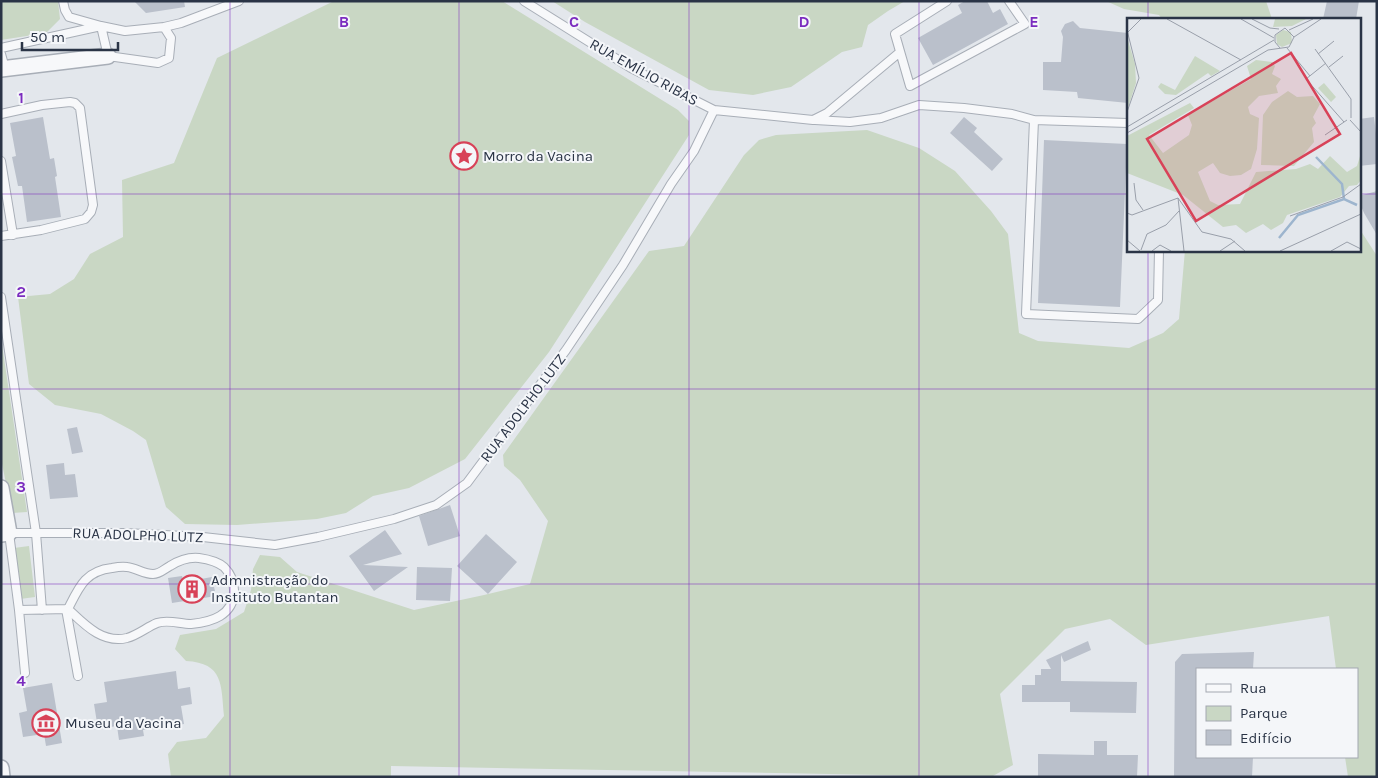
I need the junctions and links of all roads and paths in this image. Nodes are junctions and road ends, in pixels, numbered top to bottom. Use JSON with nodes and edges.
{"nodes":[{"id":1,"x":63,"y":1,"type":"edge"},
{"id":2,"x":239,"y":1,"type":"edge"},
{"id":3,"x":524,"y":1,"type":"edge"},
{"id":4,"x":947,"y":1,"type":"edge"},
{"id":5,"x":1009,"y":1,"type":"edge"},
{"id":6,"x":101,"y":26,"type":"junction"},
{"id":7,"x":164,"y":28,"type":"junction"},
{"id":8,"x":1,"y":48,"type":"edge"},
{"id":9,"x":900,"y":52,"type":"junction"},
{"id":10,"x":108,"y":56,"type":"junction"},
{"id":11,"x":2,"y":64,"type":"edge"},
{"id":12,"x":714,"y":110,"type":"junction"},
{"id":13,"x":1,"y":114,"type":"edge"},
{"id":14,"x":813,"y":120,"type":"junction"},
{"id":15,"x":1034,"y":120,"type":"junction"},
{"id":16,"x":1127,"y":123,"type":"edge"},
{"id":17,"x":1,"y":160,"type":"edge"},
{"id":18,"x":13,"y":235,"type":"junction"},
{"id":19,"x":1,"y":236,"type":"edge"},
{"id":20,"x":1159,"y":251,"type":"edge"},
{"id":21,"x":1,"y":298,"type":"edge"},
{"id":22,"x":1,"y":488,"type":"edge"},
{"id":23,"x":3,"y":504,"type":"edge"},
{"id":24,"x":5,"y":533,"type":"edge"},
{"id":25,"x":36,"y":533,"type":"junction"},
{"id":26,"x":67,"y":609,"type":"junction"},
{"id":27,"x":19,"y":610,"type":"junction"},
{"id":28,"x":42,"y":610,"type":"junction"},
{"id":29,"x":25,"y":673,"type":"dead end"},
{"id":30,"x":78,"y":676,"type":"dead end"},
{"id":31,"x":1,"y":768,"type":"edge"},
{"id":32,"x":2,"y":777,"type":"edge"}],
"edges":[{"from":1,"to":6,"type":"lane"},
{"from":2,"to":7,"type":"lane"},
{"from":3,"to":12,"type":"lane","name":"RUA EMÍLIO RIBAS"},
{"from":4,"to":9,"type":"lane"},
{"from":5,"to":9,"type":"lane"},
{"from":6,"to":7,"type":"lane"},
{"from":6,"to":8,"type":"lane"},
{"from":6,"to":10,"type":"lane"},
{"from":7,"to":10,"type":"lane"},
{"from":9,"to":14,"type":"lane"},
{"from":10,"to":11,"type":"street"},
{"from":12,"to":14,"type":"lane"},
{"from":12,"to":25,"type":"lane","name":"RUA ADOLPHO LUTZ"},
{"from":13,"to":18,"type":"lane"},
{"from":14,"to":15,"type":"lane"},
{"from":15,"to":16,"type":"lane"},
{"from":15,"to":20,"type":"lane"},
{"from":17,"to":18,"type":"lane"},
{"from":18,"to":19,"type":"lane"},
{"from":21,"to":25,"type":"lane"},
{"from":22,"to":23,"type":"street"},
{"from":23,"to":24,"type":"street"},
{"from":24,"to":25,"type":"lane","name":"RUA ADOLPHO LUTZ"},
{"from":24,"to":27,"type":"lane"},
{"from":25,"to":28,"type":"lane"},
{"from":26,"to":26,"type":"lane"},
{"from":26,"to":28,"type":"lane"},
{"from":26,"to":30,"type":"lane"},
{"from":27,"to":28,"type":"lane"},
{"from":27,"to":29,"type":"lane"},
{"from":31,"to":32,"type":"street"}]}
